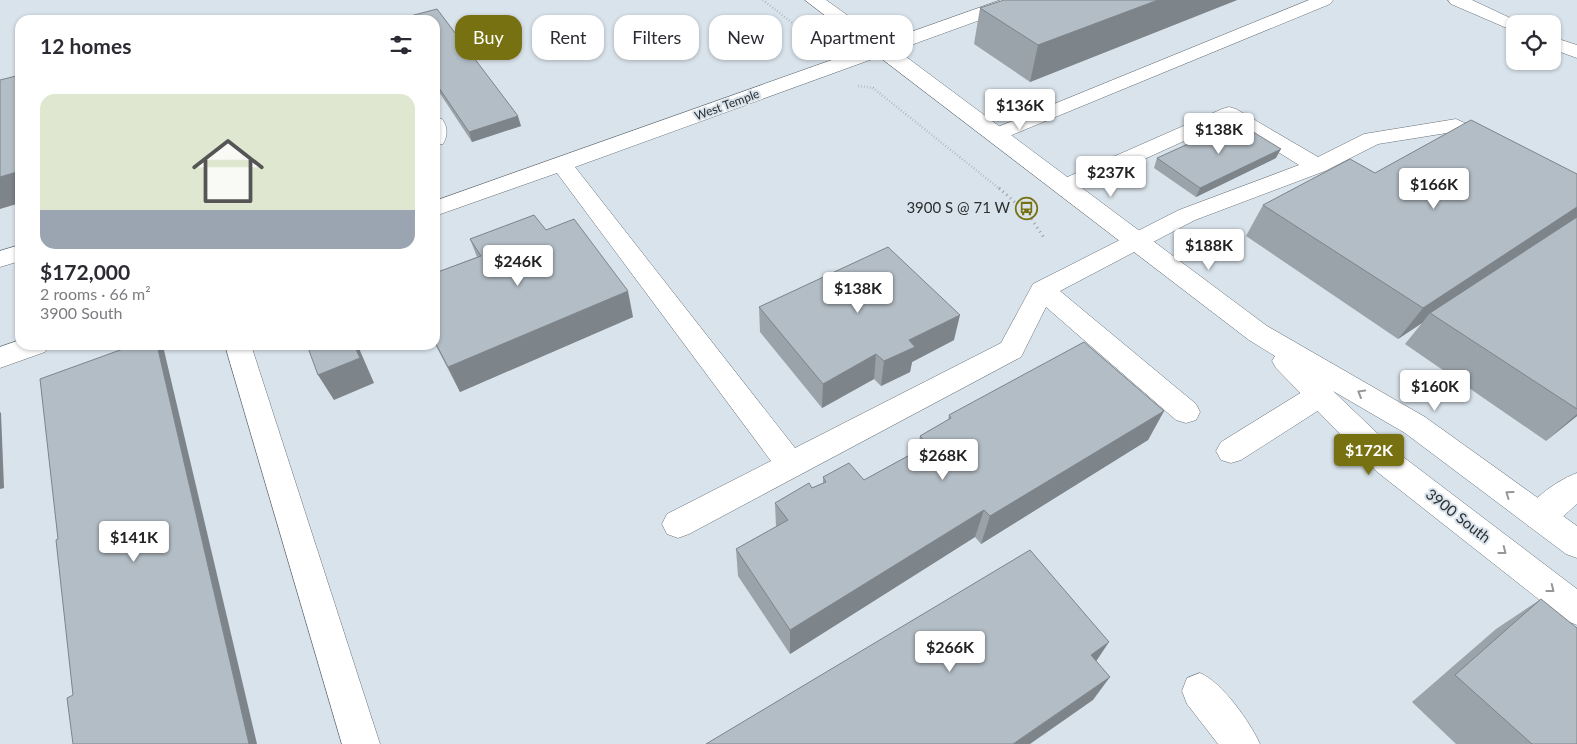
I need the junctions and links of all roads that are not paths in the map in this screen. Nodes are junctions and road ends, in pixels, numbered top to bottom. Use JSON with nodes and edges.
{"nodes":[{"id":1,"x":814,"y":0,"type":"edge"},
{"id":2,"x":1018,"y":0,"type":"edge"},
{"id":3,"x":1324,"y":0,"type":"edge"},
{"id":4,"x":1457,"y":0,"type":"edge"},
{"id":5,"x":834,"y":15,"type":"edge"},
{"id":6,"x":1506,"y":21,"type":"edge"},
{"id":7,"x":913,"y":39,"type":"edge"},
{"id":8,"x":1561,"y":46,"type":"edge"},
{"id":9,"x":1577,"y":52,"type":"edge"},
{"id":10,"x":854,"y":60,"type":"edge"},
{"id":11,"x":895,"y":60,"type":"edge"},
{"id":12,"x":995,"y":135,"type":"junction"},
{"id":13,"x":1508,"y":153,"type":"edge"},
{"id":14,"x":561,"y":164,"type":"junction"},
{"id":15,"x":1317,"y":166,"type":"junction"},
{"id":16,"x":1064,"y":187,"type":"junction"},
{"id":17,"x":440,"y":206,"type":"edge"},
{"id":18,"x":1135,"y":240,"type":"junction"},
{"id":19,"x":15,"y":254,"type":"edge"},
{"id":20,"x":0,"y":259,"type":"edge"},
{"id":21,"x":1042,"y":290,"type":"junction"},
{"id":22,"x":1258,"y":333,"type":"junction"},
{"id":23,"x":22,"y":350,"type":"edge"},
{"id":24,"x":240,"y":350,"type":"edge"},
{"id":25,"x":0,"y":358,"type":"edge"},
{"id":26,"x":1320,"y":395,"type":"junction"},
{"id":27,"x":1186,"y":412,"type":"dead end"},
{"id":28,"x":1231,"y":451,"type":"dead end"},
{"id":29,"x":791,"y":465,"type":"junction"},
{"id":30,"x":1577,"y":486,"type":"edge"},
{"id":31,"x":1539,"y":516,"type":"junction"},
{"id":32,"x":678,"y":524,"type":"dead end"},
{"id":33,"x":1577,"y":544,"type":"edge"},
{"id":34,"x":1577,"y":609,"type":"edge"},
{"id":35,"x":1200,"y":691,"type":"dead end"},
{"id":36,"x":361,"y":744,"type":"edge"},
{"id":37,"x":1241,"y":744,"type":"edge"}],
"edges":[{"from":1,"to":5,"type":"main road","name":"3900 South"},
{"from":2,"to":7,"type":"main road","name":"West Temple"},
{"from":3,"to":12,"type":"main road"},
{"from":4,"to":6,"type":"main road"},
{"from":8,"to":9,"type":"main road"},
{"from":10,"to":14,"type":"main road","name":"West Temple"},
{"from":11,"to":12,"type":"main road","name":"3900 South"},
{"from":12,"to":16,"type":"main road","name":"3900 South"},
{"from":13,"to":15,"type":"main road"},
{"from":14,"to":17,"type":"main road","name":"West Temple"},
{"from":14,"to":29,"type":"main road"},
{"from":15,"to":16,"type":"main road"},
{"from":15,"to":18,"type":"main road"},
{"from":16,"to":18,"type":"main road","name":"3900 South"},
{"from":18,"to":21,"type":"main road"},
{"from":18,"to":22,"type":"main road","name":"3900 South"},
{"from":19,"to":20,"type":"main road"},
{"from":21,"to":27,"type":"main road"},
{"from":21,"to":29,"type":"main road"},
{"from":22,"to":26,"type":"main road","name":"3900 South"},
{"from":31,"to":22,"type":"main road","name":"3900 South","one_way":true},
{"from":23,"to":25,"type":"main road"},
{"from":24,"to":36,"type":"main road"},
{"from":26,"to":28,"type":"main road"},
{"from":26,"to":34,"type":"main road","name":"3900 South","one_way":true},
{"from":29,"to":32,"type":"main road"},
{"from":30,"to":31,"type":"main road"},
{"from":31,"to":33,"type":"main road","name":"3900 South"},
{"from":35,"to":37,"type":"main road"}]}
